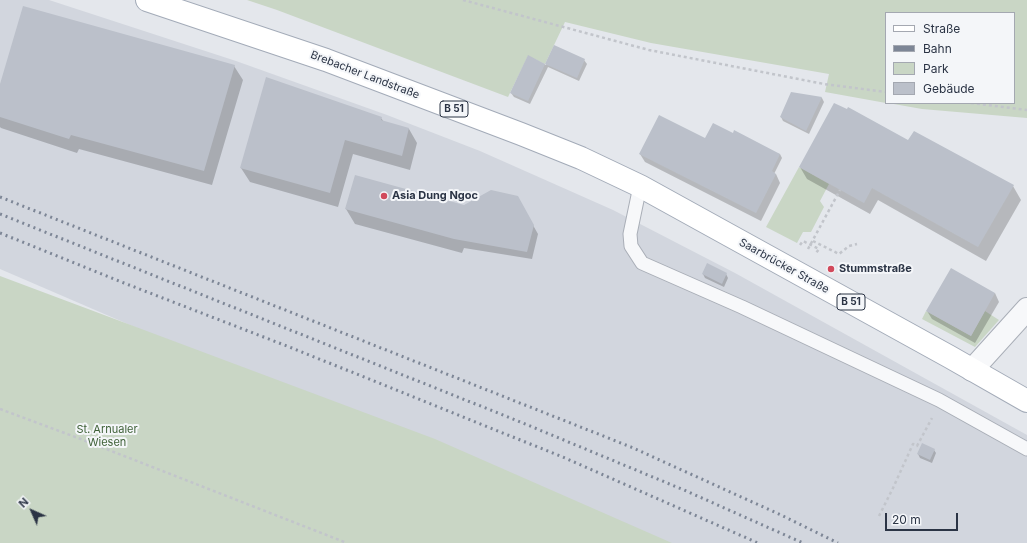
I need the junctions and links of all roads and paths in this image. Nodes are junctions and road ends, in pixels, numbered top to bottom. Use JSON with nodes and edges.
{"nodes":[{"id":1,"x":147,"y":0,"type":"edge"},
{"id":2,"x":464,"y":0,"type":"edge"},
{"id":3,"x":885,"y":92,"type":"edge"},
{"id":4,"x":979,"y":104,"type":"edge"},
{"id":5,"x":1027,"y":110,"type":"edge"},
{"id":6,"x":581,"y":158,"type":"joint"},
{"id":7,"x":640,"y":186,"type":"junction"},
{"id":8,"x":840,"y":190,"type":"dead end"},
{"id":9,"x":813,"y":241,"type":"junction"},
{"id":10,"x":857,"y":244,"type":"dead end"},
{"id":11,"x":800,"y":245,"type":"dead end"},
{"id":12,"x":810,"y":245,"type":"junction"},
{"id":13,"x":821,"y":245,"type":"junction"},
{"id":14,"x":808,"y":249,"type":"dead end"},
{"id":15,"x":819,"y":249,"type":"junction"},
{"id":16,"x":816,"y":253,"type":"dead end"},
{"id":17,"x":1027,"y":309,"type":"edge"},
{"id":18,"x":972,"y":370,"type":"junction"},
{"id":19,"x":939,"y":400,"type":"junction"},
{"id":20,"x":1027,"y":401,"type":"edge"},
{"id":21,"x":0,"y":409,"type":"edge"},
{"id":22,"x":1027,"y":449,"type":"edge"},
{"id":23,"x":879,"y":516,"type":"dead end"},
{"id":24,"x":347,"y":543,"type":"edge"}],
"edges":[{"from":1,"to":6,"type":"main road","name":"Brebacher Landstraße","number":"B 51"},
{"from":2,"to":3,"type":"path"},
{"from":4,"to":5,"type":"path"},
{"from":6,"to":7,"type":"main road","name":"Saarbrücker Straße","number":"B 51"},
{"from":7,"to":18,"type":"main road","name":"Saarbrücker Straße","number":"B 51"},
{"from":7,"to":19,"type":"lane"},
{"from":8,"to":9,"type":"path"},
{"from":9,"to":12,"type":"path"},
{"from":9,"to":13,"type":"path"},
{"from":10,"to":13,"type":"path"},
{"from":11,"to":12,"type":"path"},
{"from":12,"to":14,"type":"path"},
{"from":12,"to":15,"type":"path"},
{"from":13,"to":15,"type":"path"},
{"from":15,"to":16,"type":"path"},
{"from":17,"to":18,"type":"street"},
{"from":18,"to":20,"type":"main road","name":"Saarbrücker Straße","number":"B 51"},
{"from":19,"to":22,"type":"lane"},
{"from":19,"to":23,"type":"path"},
{"from":21,"to":24,"type":"path"}]}
